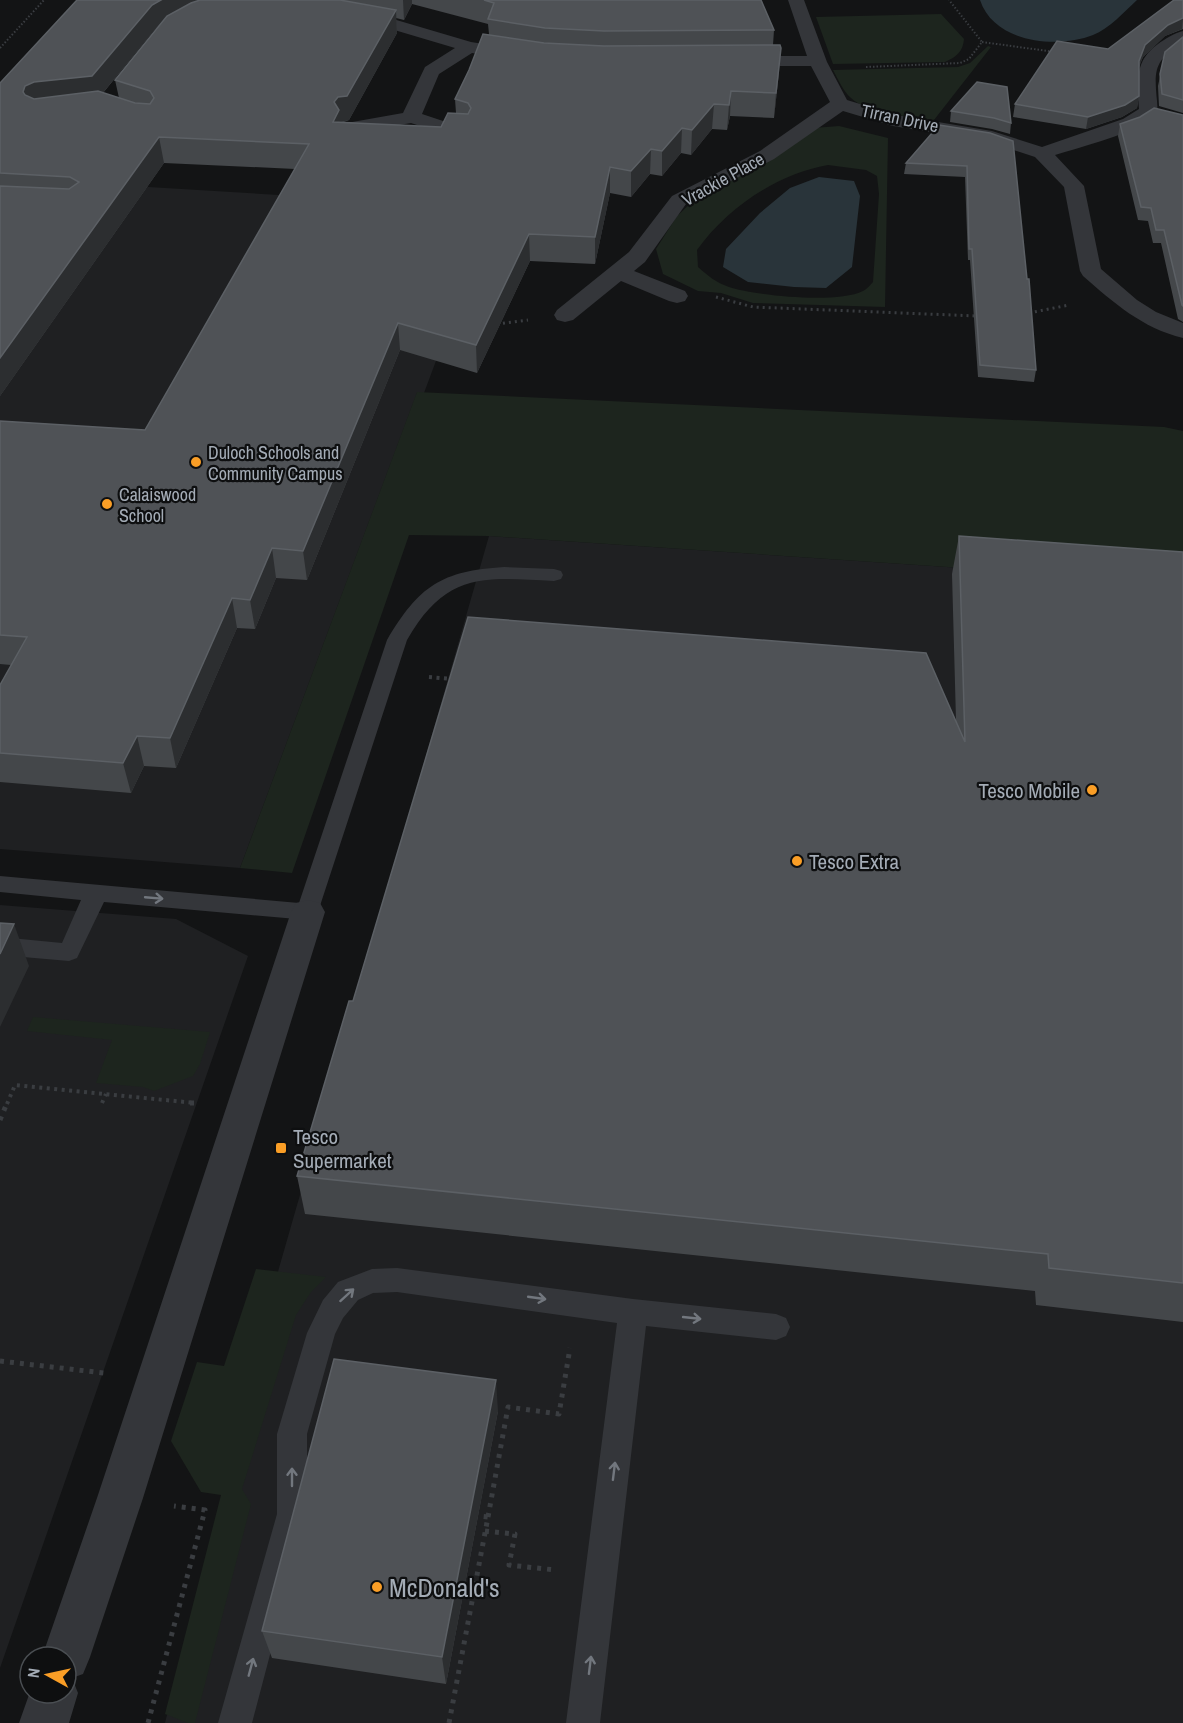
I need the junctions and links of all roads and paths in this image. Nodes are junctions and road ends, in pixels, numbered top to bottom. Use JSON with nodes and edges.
{"nodes":[{"id":1,"x":44,"y":0,"type":"edge"},
{"id":2,"x":796,"y":0,"type":"edge"},
{"id":3,"x":949,"y":0,"type":"edge"},
{"id":4,"x":338,"y":15,"type":"edge"},
{"id":5,"x":1183,"y":36,"type":"edge"},
{"id":6,"x":982,"y":42,"type":"junction"},
{"id":7,"x":469,"y":47,"type":"junction"},
{"id":8,"x":0,"y":48,"type":"edge"},
{"id":9,"x":1064,"y":53,"type":"edge"},
{"id":10,"x":534,"y":57,"type":"edge"},
{"id":11,"x":723,"y":61,"type":"edge"},
{"id":12,"x":819,"y":64,"type":"junction"},
{"id":13,"x":840,"y":104,"type":"junction"},
{"id":14,"x":412,"y":117,"type":"junction"},
{"id":15,"x":348,"y":128,"type":"edge"},
{"id":16,"x":460,"y":132,"type":"edge"},
{"id":17,"x":1042,"y":153,"type":"junction"},
{"id":18,"x":618,"y":272,"type":"junction"},
{"id":19,"x":677,"y":296,"type":"joint"},
{"id":20,"x":1117,"y":296,"type":"junction"},
{"id":21,"x":1028,"y":313,"type":"edge"},
{"id":22,"x":565,"y":315,"type":"joint"},
{"id":23,"x":984,"y":316,"type":"edge"},
{"id":24,"x":493,"y":324,"type":"edge"},
{"id":25,"x":1183,"y":331,"type":"edge"},
{"id":26,"x":554,"y":576,"type":"dead end"},
{"id":27,"x":0,"y":884,"type":"edge"},
{"id":28,"x":96,"y":893,"type":"junction"},
{"id":29,"x":308,"y":912,"type":"junction"},
{"id":30,"x":0,"y":946,"type":"edge"},
{"id":31,"x":106,"y":1094,"type":"junction"},
{"id":32,"x":102,"y":1103,"type":"dead end"},
{"id":33,"x":203,"y":1103,"type":"dead end"},
{"id":34,"x":0,"y":1120,"type":"edge"},
{"id":35,"x":577,"y":1304,"type":"junction"},
{"id":36,"x":633,"y":1312,"type":"junction"},
{"id":37,"x":776,"y":1328,"type":"dead end"},
{"id":38,"x":0,"y":1361,"type":"edge"},
{"id":39,"x":108,"y":1374,"type":"dead end"},
{"id":40,"x":120,"y":1498,"type":"junction"},
{"id":41,"x":478,"y":1516,"type":"edge"},
{"id":42,"x":488,"y":1517,"type":"junction"},
{"id":43,"x":485,"y":1531,"type":"junction"},
{"id":44,"x":556,"y":1570,"type":"dead end"},
{"id":45,"x":70,"y":1645,"type":"edge"},
{"id":46,"x":50,"y":1705,"type":"edge"},
{"id":47,"x":44,"y":1723,"type":"edge"},
{"id":48,"x":148,"y":1723,"type":"edge"},
{"id":49,"x":236,"y":1723,"type":"edge"},
{"id":50,"x":449,"y":1723,"type":"edge"},
{"id":51,"x":583,"y":1723,"type":"edge"}],
"edges":[{"from":1,"to":8,"type":"path"},
{"from":2,"to":12,"type":"street","name":"Tirran Drive"},
{"from":3,"to":6,"type":"path"},
{"from":4,"to":7,"type":"street"},
{"from":5,"to":17,"type":"street"},
{"from":6,"to":9,"type":"path"},
{"from":6,"to":12,"type":"path"},
{"from":7,"to":10,"type":"street"},
{"from":7,"to":14,"type":"street"},
{"from":11,"to":12,"type":"street"},
{"from":12,"to":13,"type":"street","name":"Tirran Drive"},
{"from":13,"to":17,"type":"street","name":"Tirran Drive"},
{"from":13,"to":18,"type":"street","name":"Vrackie Place"},
{"from":14,"to":15,"type":"street"},
{"from":14,"to":16,"type":"street"},
{"from":17,"to":20,"type":"street","name":"Tirran Drive"},
{"from":18,"to":19,"type":"street"},
{"from":18,"to":22,"type":"street","name":"Vrackie Place"},
{"from":19,"to":23,"type":"path"},
{"from":20,"to":21,"type":"path"},
{"from":20,"to":25,"type":"street","name":"Tirran Drive"},
{"from":22,"to":24,"type":"path"},
{"from":26,"to":29,"type":"lane"},
{"from":27,"to":28,"type":"lane"},
{"from":28,"to":29,"type":"lane","one_way":true},
{"from":28,"to":30,"type":"lane"},
{"from":29,"to":40,"type":"street"},
{"from":31,"to":32,"type":"path"},
{"from":31,"to":33,"type":"path"},
{"from":31,"to":34,"type":"path"},
{"from":35,"to":36,"type":"lane"},
{"from":35,"to":42,"type":"path"},
{"from":49,"to":35,"type":"lane","one_way":true},
{"from":36,"to":37,"type":"lane","one_way":true},
{"from":51,"to":36,"type":"lane","one_way":true},
{"from":38,"to":39,"type":"path"},
{"from":40,"to":45,"type":"street"},
{"from":40,"to":48,"type":"path"},
{"from":41,"to":42,"type":"path"},
{"from":42,"to":43,"type":"path"},
{"from":43,"to":44,"type":"path"},
{"from":43,"to":50,"type":"path"},
{"from":46,"to":47,"type":"street"}]}
